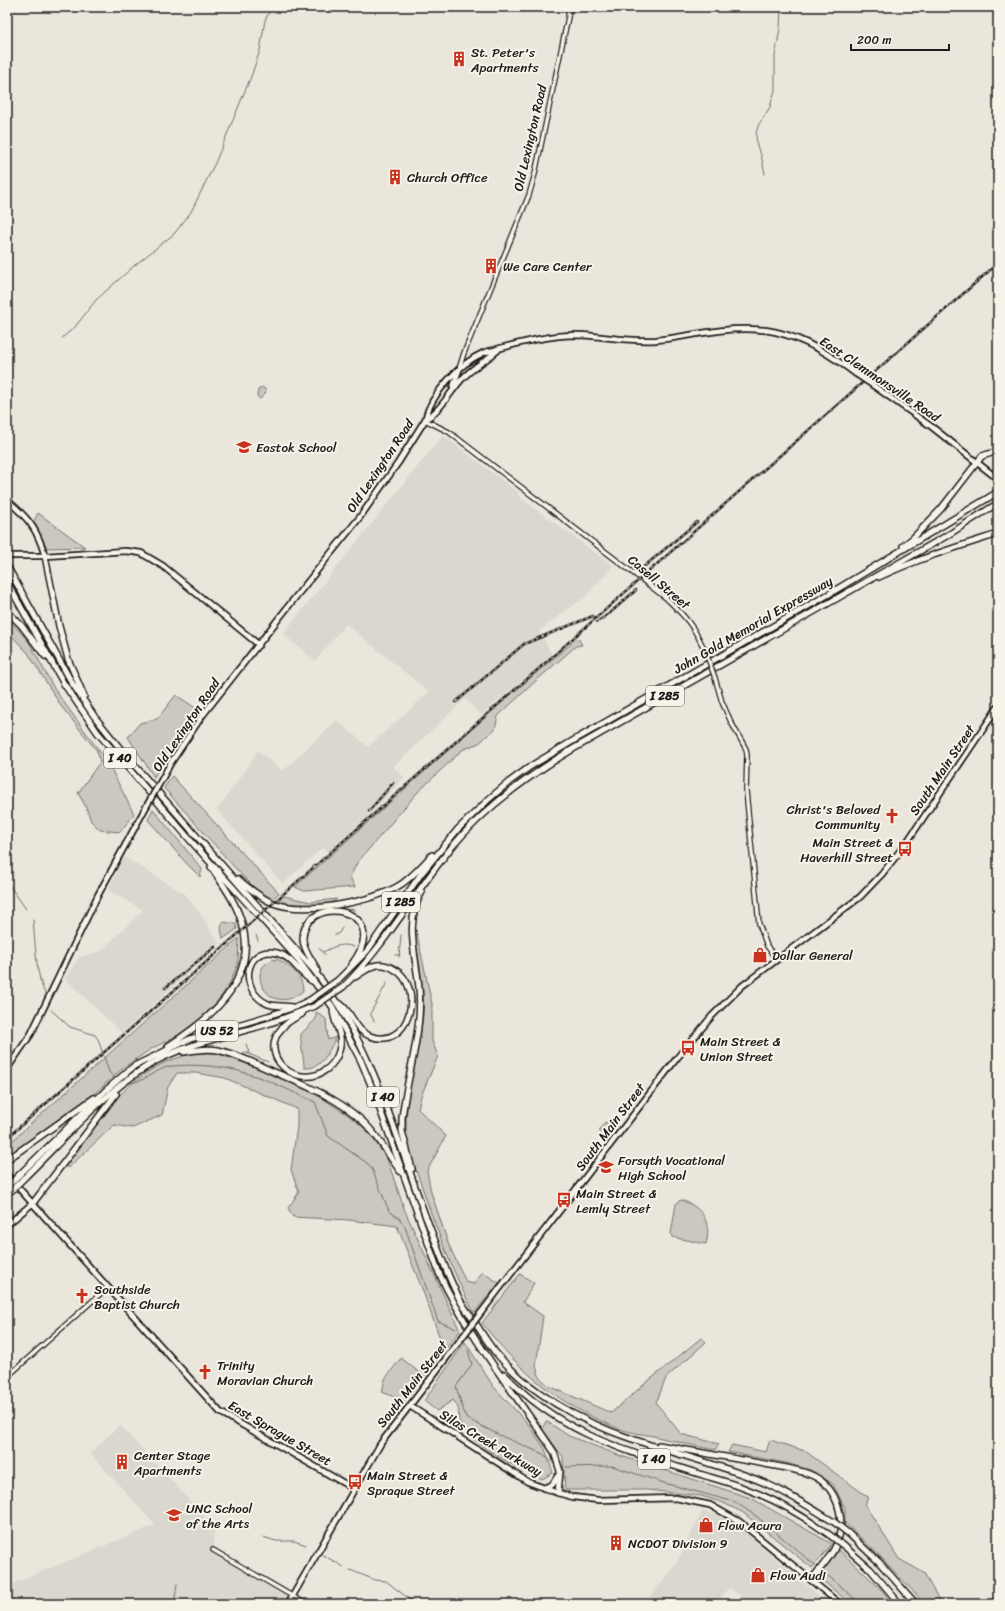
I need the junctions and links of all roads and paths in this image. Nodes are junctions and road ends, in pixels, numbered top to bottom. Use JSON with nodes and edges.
{"nodes":[{"id":1,"x":569,"y":7,"type":"edge"},
{"id":2,"x":498,"y":349,"type":"junction"},
{"id":3,"x":459,"y":370,"type":"junction"},
{"id":4,"x":448,"y":395,"type":"junction"},
{"id":5,"x":425,"y":420,"type":"junction"},
{"id":6,"x":998,"y":451,"type":"edge"},
{"id":7,"x":977,"y":462,"type":"junction"},
{"id":8,"x":998,"y":479,"type":"edge"},
{"id":9,"x":998,"y":492,"type":"edge"},
{"id":10,"x":7,"y":500,"type":"edge"},
{"id":11,"x":998,"y":503,"type":"edge"},
{"id":12,"x":998,"y":534,"type":"edge"},
{"id":13,"x":7,"y":556,"type":"edge"},
{"id":14,"x":45,"y":556,"type":"junction"},
{"id":15,"x":7,"y":567,"type":"edge"},
{"id":16,"x":7,"y":582,"type":"edge"},
{"id":17,"x":828,"y":594,"type":"junction"},
{"id":18,"x":844,"y":594,"type":"junction"},
{"id":19,"x":7,"y":612,"type":"edge"},
{"id":20,"x":259,"y":645,"type":"junction"},
{"id":21,"x":56,"y":671,"type":"junction"},
{"id":22,"x":998,"y":707,"type":"edge"},
{"id":23,"x":94,"y":716,"type":"junction"},
{"id":24,"x":458,"y":828,"type":"junction"},
{"id":25,"x":191,"y":841,"type":"junction"},
{"id":26,"x":438,"y":864,"type":"junction"},
{"id":27,"x":225,"y":868,"type":"junction"},
{"id":28,"x":776,"y":960,"type":"junction"},
{"id":29,"x":344,"y":975,"type":"junction"},
{"id":30,"x":319,"y":976,"type":"junction"},
{"id":31,"x":350,"y":979,"type":"junction"},
{"id":32,"x":314,"y":982,"type":"junction"},
{"id":33,"x":337,"y":1002,"type":"junction"},
{"id":34,"x":315,"y":1006,"type":"junction"},
{"id":35,"x":296,"y":1007,"type":"junction"},
{"id":36,"x":333,"y":1009,"type":"junction"},
{"id":37,"x":176,"y":1053,"type":"junction"},
{"id":38,"x":141,"y":1063,"type":"junction"},
{"id":39,"x":7,"y":1069,"type":"edge"},
{"id":40,"x":105,"y":1091,"type":"junction"},
{"id":41,"x":115,"y":1092,"type":"junction"},
{"id":42,"x":7,"y":1160,"type":"edge"},
{"id":43,"x":7,"y":1175,"type":"edge"},
{"id":44,"x":403,"y":1176,"type":"junction"},
{"id":45,"x":7,"y":1186,"type":"edge"},
{"id":46,"x":9,"y":1193,"type":"edge"},
{"id":47,"x":419,"y":1197,"type":"junction"},
{"id":48,"x":33,"y":1203,"type":"junction"},
{"id":49,"x":7,"y":1226,"type":"edge"},
{"id":50,"x":108,"y":1286,"type":"junction"},
{"id":51,"x":490,"y":1360,"type":"junction"},
{"id":52,"x":7,"y":1377,"type":"edge"},
{"id":53,"x":410,"y":1406,"type":"junction"},
{"id":54,"x":638,"y":1441,"type":"junction"},
{"id":55,"x":560,"y":1471,"type":"junction"},
{"id":56,"x":544,"y":1488,"type":"junction"},
{"id":57,"x":354,"y":1489,"type":"junction"},
{"id":58,"x":558,"y":1493,"type":"junction"},
{"id":59,"x":213,"y":1550,"type":"dead end"},
{"id":60,"x":811,"y":1580,"type":"junction"},
{"id":61,"x":998,"y":1596,"type":"edge"},
{"id":62,"x":293,"y":1597,"type":"junction"},
{"id":63,"x":288,"y":1604,"type":"edge"},
{"id":64,"x":306,"y":1604,"type":"edge"},
{"id":65,"x":840,"y":1604,"type":"edge"},
{"id":66,"x":900,"y":1604,"type":"edge"},
{"id":67,"x":916,"y":1604,"type":"edge"},
{"id":68,"x":992,"y":1604,"type":"edge"}],
"edges":[{"from":1,"to":3,"type":"street","name":"Old Lexington Road"},
{"from":2,"to":3,"type":"main road","name":"East Clemmonsville Road"},
{"from":2,"to":4,"type":"main road","name":"East Clemmonsville Road"},
{"from":2,"to":7,"type":"main road","name":"East Clemmonsville Road","bridge":true},
{"from":3,"to":4,"type":"main road"},
{"from":3,"to":5,"type":"main road","name":"Old Lexington Road"},
{"from":4,"to":5,"type":"main road","name":"Old Lexington Road"},
{"from":5,"to":20,"type":"main road","name":"Old Lexington Road"},
{"from":5,"to":28,"type":"street","name":"Casell Street","bridge":true},
{"from":6,"to":7,"type":"highway"},
{"from":7,"to":8,"type":"main road","name":"East Clemmonsville Road"},
{"from":7,"to":17,"type":"highway"},
{"from":9,"to":17,"type":"highway","name":"John Gold Memorial Expressway","number":"I 285"},
{"from":10,"to":14,"type":"main road"},
{"from":11,"to":18,"type":"highway","name":"John Gold Memorial Expressway","number":"I 285"},
{"from":12,"to":18,"type":"highway"},
{"from":13,"to":14,"type":"main road"},
{"from":14,"to":20,"type":"main road"},
{"from":14,"to":23,"type":"highway"},
{"from":15,"to":23,"type":"highway","number":"I 40"},
{"from":16,"to":21,"type":"highway","number":"I 40"},
{"from":17,"to":24,"type":"highway","name":"John Gold Memorial Expressway","number":"I 285"},
{"from":18,"to":26,"type":"highway","name":"John Gold Memorial Expressway","number":"I 285"},
{"from":19,"to":21,"type":"highway"},
{"from":20,"to":39,"type":"main road","name":"Old Lexington Road","bridge":true},
{"from":21,"to":25,"type":"highway","number":"I 40"},
{"from":22,"to":28,"type":"main road","name":"South Main Street"},
{"from":23,"to":27,"type":"highway","number":"I 40"},
{"from":24,"to":27,"type":"highway"},
{"from":24,"to":29,"type":"highway","name":"John Gold Memorial Expressway","number":"I 285"},
{"from":25,"to":32,"type":"highway","number":"I 40"},
{"from":25,"to":38,"type":"highway"},
{"from":26,"to":31,"type":"highway","name":"John Gold Memorial Expressway","number":"I 285"},
{"from":26,"to":47,"type":"highway"},
{"from":27,"to":30,"type":"highway","number":"I 40"},
{"from":28,"to":53,"type":"main road","name":"South Main Street","bridge":true},
{"from":29,"to":30,"type":"highway"},
{"from":29,"to":35,"type":"highway","name":"John Gold Memorial Expressway","number":"I 285","bridge":true},
{"from":30,"to":33,"type":"highway","number":"I 40"},
{"from":31,"to":33,"type":"highway"},
{"from":31,"to":34,"type":"highway","name":"John Gold Memorial Expressway","number":"I 285","bridge":true},
{"from":32,"to":35,"type":"highway"},
{"from":32,"to":36,"type":"highway","number":"I 40"},
{"from":33,"to":47,"type":"highway","number":"I 40"},
{"from":34,"to":36,"type":"highway"},
{"from":34,"to":37,"type":"highway","name":"John Gold Memorial Expressway","number":"US 52"},
{"from":35,"to":38,"type":"highway","name":"John Gold Memorial Expressway","number":"US 52"},
{"from":36,"to":44,"type":"highway","number":"I 40"},
{"from":37,"to":41,"type":"highway","name":"John Gold Memorial Expressway","number":"US 52"},
{"from":37,"to":44,"type":"highway"},
{"from":38,"to":40,"type":"highway","name":"John Gold Memorial Expressway","number":"US 52"},
{"from":40,"to":42,"type":"highway"},
{"from":40,"to":45,"type":"highway","name":"John Gold Memorial Expressway","number":"US 52","bridge":true},
{"from":41,"to":46,"type":"highway","bridge":true},
{"from":41,"to":48,"type":"highway"},
{"from":43,"to":48,"type":"main road","name":"East Sprague Street"},
{"from":44,"to":51,"type":"highway","number":"I 40"},
{"from":47,"to":54,"type":"highway","number":"I 40"},
{"from":48,"to":49,"type":"main road"},
{"from":48,"to":50,"type":"main road","name":"East Sprague Street"},
{"from":50,"to":52,"type":"street"},
{"from":50,"to":57,"type":"main road","name":"East Sprague Street"},
{"from":51,"to":55,"type":"highway"},
{"from":51,"to":66,"type":"highway","number":"I 40","bridge":true},
{"from":53,"to":56,"type":"main road","name":"Silas Creek Parkway"},
{"from":53,"to":57,"type":"main road","name":"South Main Street"},
{"from":54,"to":60,"type":"highway"},
{"from":54,"to":67,"type":"highway","number":"I 40","bridge":true},
{"from":55,"to":56,"type":"highway"},
{"from":55,"to":58,"type":"highway"},
{"from":56,"to":58,"type":"main road","name":"Silas Creek Parkway"},
{"from":57,"to":62,"type":"main road","name":"South Main Street"},
{"from":58,"to":60,"type":"main road","name":"Silas Creek Parkway"},
{"from":59,"to":62,"type":"street"},
{"from":60,"to":65,"type":"main road","name":"Silas Creek Parkway"},
{"from":61,"to":68,"type":"street"},
{"from":62,"to":63,"type":"main road","name":"South Main Street"},
{"from":62,"to":64,"type":"street"}]}
